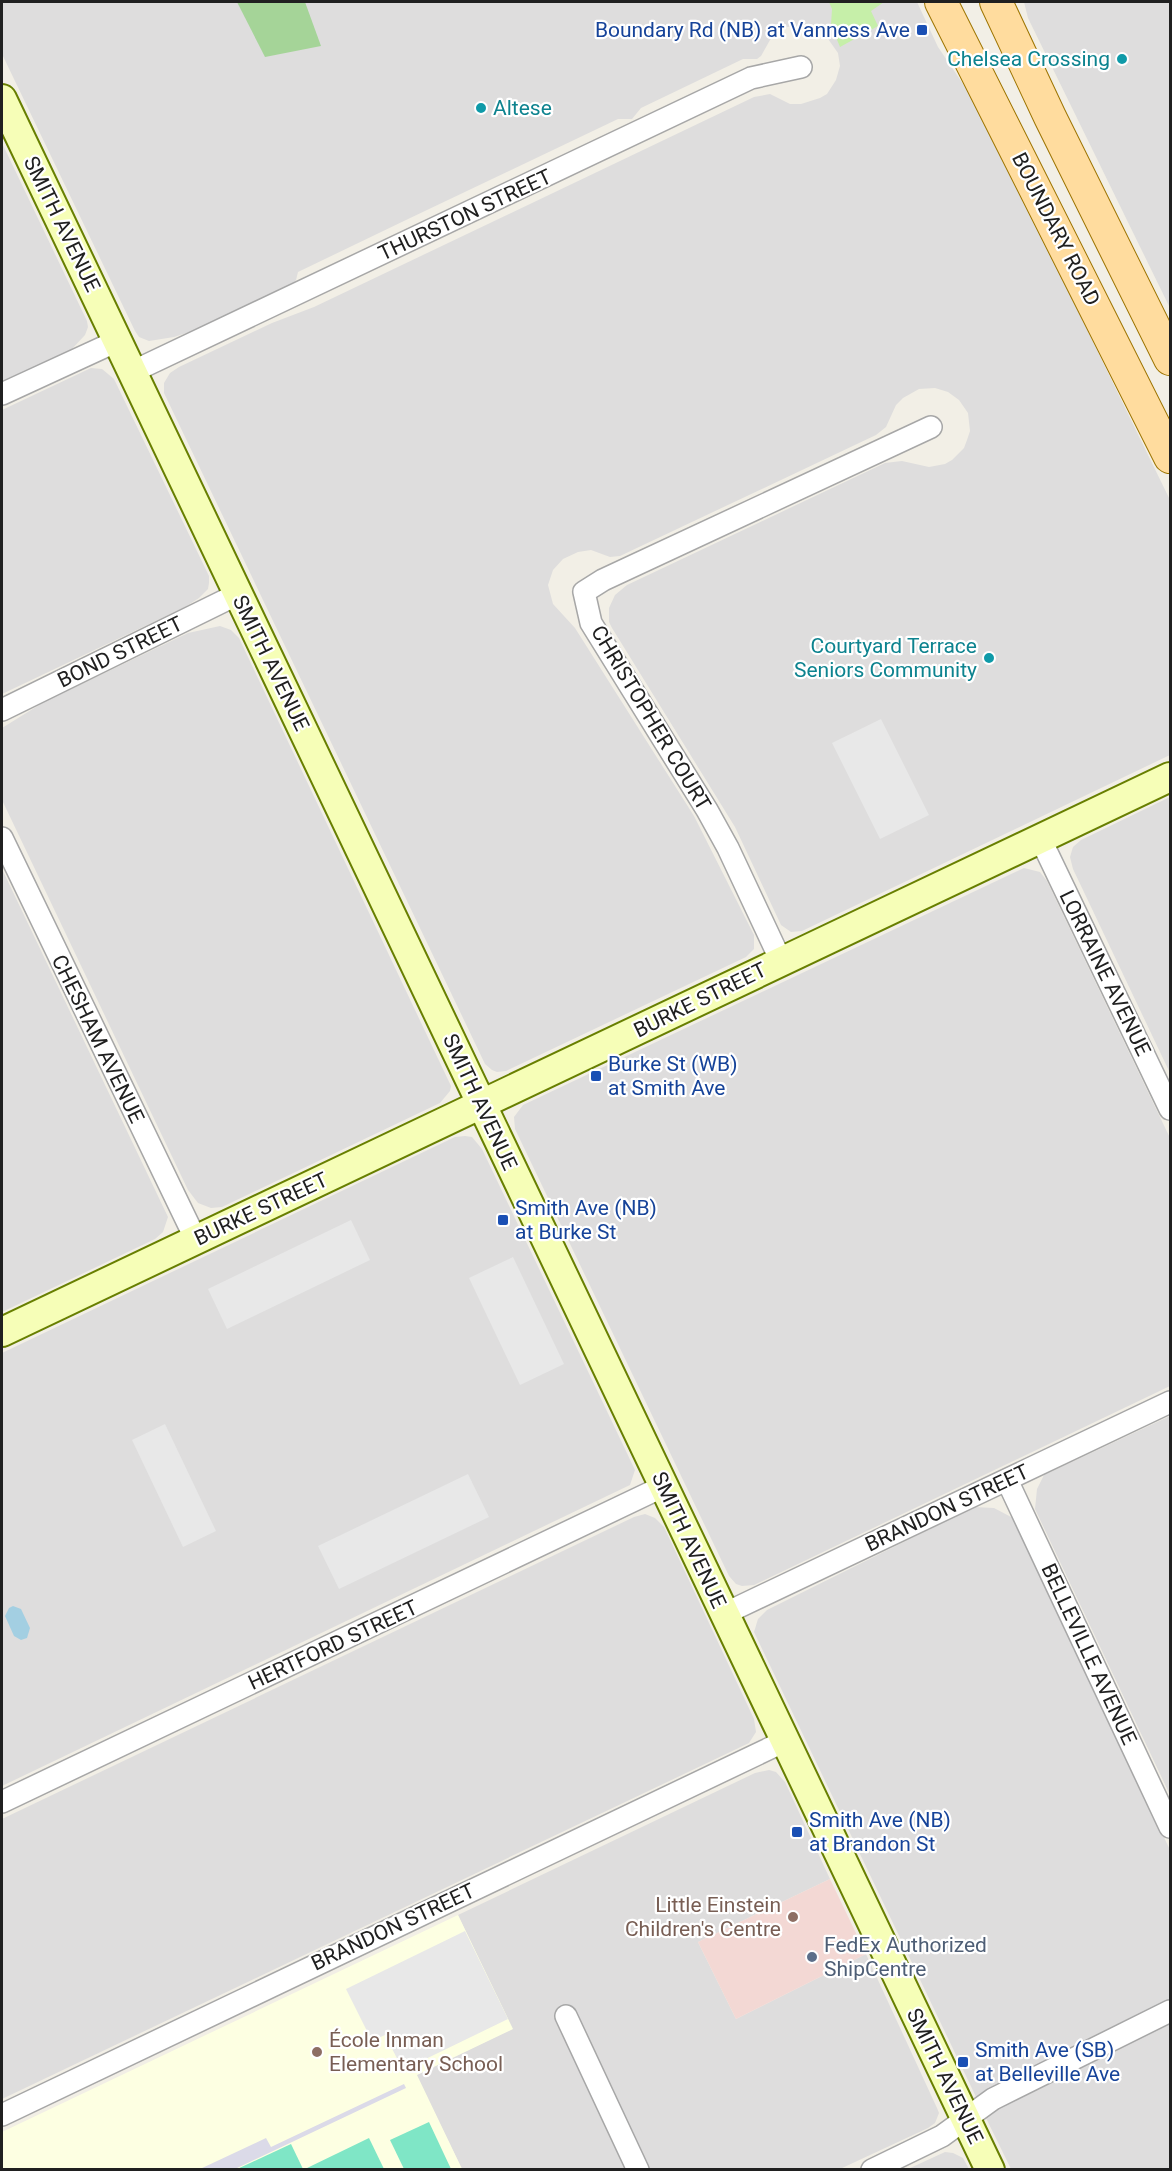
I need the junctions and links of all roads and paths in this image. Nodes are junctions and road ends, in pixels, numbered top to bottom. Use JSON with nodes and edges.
{"nodes":[{"id":1,"x":942,"y":2,"type":"edge"},
{"id":2,"x":996,"y":2,"type":"edge"},
{"id":3,"x":801,"y":67,"type":"dead end"},
{"id":4,"x":2,"y":99,"type":"edge"},
{"id":5,"x":117,"y":341,"type":"junction"},
{"id":6,"x":1170,"y":359,"type":"edge"},
{"id":7,"x":132,"y":372,"type":"junction"},
{"id":8,"x":2,"y":394,"type":"edge"},
{"id":9,"x":931,"y":427,"type":"dead end"},
{"id":10,"x":1168,"y":445,"type":"edge"},
{"id":11,"x":238,"y":594,"type":"junction"},
{"id":12,"x":2,"y":710,"type":"edge"},
{"id":13,"x":1170,"y":777,"type":"edge"},
{"id":14,"x":2,"y":838,"type":"edge"},
{"id":15,"x":1040,"y":838,"type":"junction"},
{"id":16,"x":781,"y":961,"type":"junction"},
{"id":17,"x":481,"y":1104,"type":"junction"},
{"id":18,"x":1170,"y":1109,"type":"edge"},
{"id":19,"x":196,"y":1240,"type":"junction"},
{"id":20,"x":2,"y":1332,"type":"edge"},
{"id":21,"x":1170,"y":1402,"type":"edge"},
{"id":22,"x":1007,"y":1480,"type":"junction"},
{"id":23,"x":664,"y":1486,"type":"junction"},
{"id":24,"x":724,"y":1614,"type":"junction"},
{"id":25,"x":785,"y":1741,"type":"junction"},
{"id":26,"x":2,"y":1802,"type":"edge"},
{"id":27,"x":1170,"y":1827,"type":"edge"},
{"id":28,"x":1170,"y":2011,"type":"edge"},
{"id":29,"x":566,"y":2016,"type":"dead end"},
{"id":30,"x":2,"y":2115,"type":"edge"},
{"id":31,"x":965,"y":2120,"type":"junction"},
{"id":32,"x":638,"y":2169,"type":"edge"},
{"id":33,"x":873,"y":2169,"type":"edge"},
{"id":34,"x":990,"y":2169,"type":"edge"}],
"edges":[{"from":1,"to":10,"type":"main road","name":"BOUNDARY ROAD"},
{"from":2,"to":6,"type":"main road","name":"BOUNDARY ROAD"},
{"from":3,"to":7,"type":"street","name":"THURSTON STREET"},
{"from":4,"to":5,"type":"street","name":"SMITH AVENUE"},
{"from":5,"to":7,"type":"street","name":"SMITH AVENUE"},
{"from":5,"to":8,"type":"street"},
{"from":7,"to":11,"type":"street","name":"SMITH AVENUE"},
{"from":9,"to":16,"type":"street","name":"CHRISTOPHER COURT"},
{"from":11,"to":12,"type":"street","name":"BOND STREET"},
{"from":11,"to":17,"type":"street","name":"SMITH AVENUE"},
{"from":13,"to":15,"type":"street","name":"BURKE STREET"},
{"from":14,"to":19,"type":"street","name":"CHESHAM AVENUE"},
{"from":15,"to":16,"type":"street","name":"BURKE STREET"},
{"from":15,"to":18,"type":"street","name":"LORRAINE AVENUE"},
{"from":16,"to":17,"type":"street","name":"BURKE STREET"},
{"from":17,"to":19,"type":"street","name":"BURKE STREET"},
{"from":17,"to":23,"type":"street","name":"SMITH AVENUE"},
{"from":19,"to":20,"type":"street","name":"BURKE STREET"},
{"from":21,"to":22,"type":"street","name":"BRANDON STREET"},
{"from":22,"to":24,"type":"street","name":"BRANDON STREET"},
{"from":22,"to":27,"type":"street","name":"BELLEVILLE AVENUE"},
{"from":23,"to":24,"type":"street","name":"SMITH AVENUE"},
{"from":23,"to":26,"type":"street","name":"HERTFORD STREET"},
{"from":24,"to":25,"type":"street","name":"SMITH AVENUE"},
{"from":25,"to":30,"type":"street","name":"BRANDON STREET"},
{"from":25,"to":31,"type":"street","name":"SMITH AVENUE"},
{"from":28,"to":31,"type":"street"},
{"from":29,"to":32,"type":"street"},
{"from":31,"to":33,"type":"street"},
{"from":31,"to":34,"type":"street","name":"SMITH AVENUE"}]}
